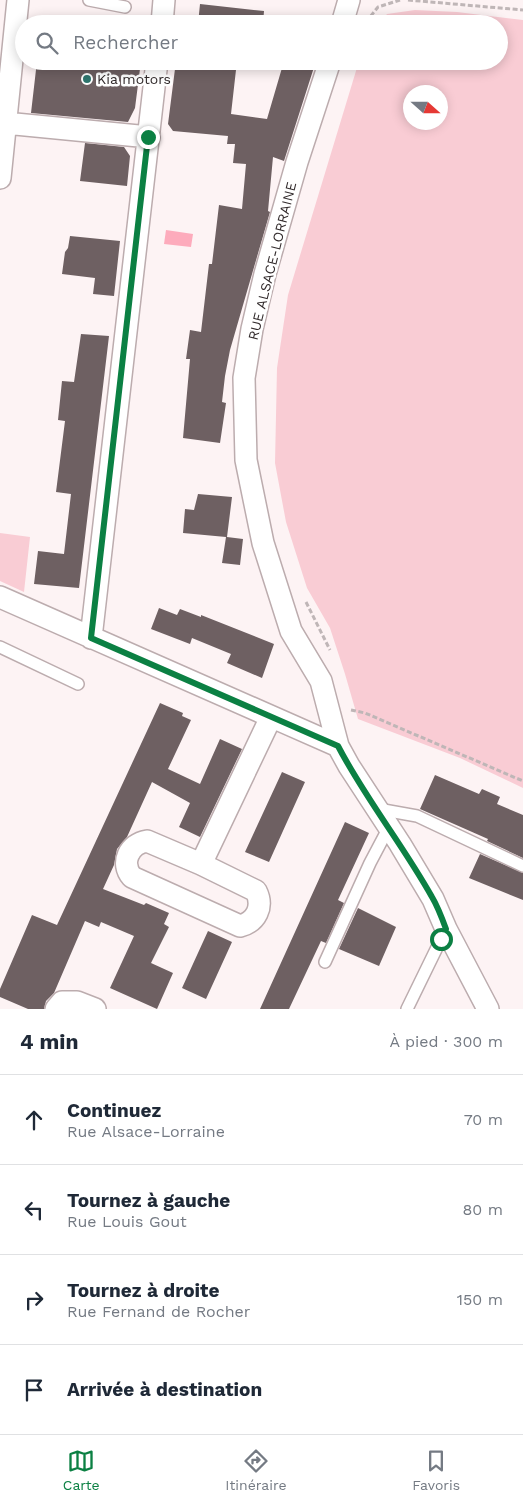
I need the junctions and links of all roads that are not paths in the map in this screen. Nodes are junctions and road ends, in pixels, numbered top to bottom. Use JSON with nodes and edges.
{"nodes":[{"id":1,"x":18,"y":0,"type":"edge"},
{"id":2,"x":86,"y":0,"type":"edge"},
{"id":3,"x":164,"y":0,"type":"edge"},
{"id":4,"x":349,"y":0,"type":"edge"},
{"id":5,"x":125,"y":7,"type":"dead end"},
{"id":6,"x":16,"y":15,"type":"edge"},
{"id":7,"x":163,"y":15,"type":"edge"},
{"id":8,"x":345,"y":15,"type":"edge"},
{"id":9,"x":15,"y":29,"type":"edge"},
{"id":10,"x":156,"y":70,"type":"edge"},
{"id":11,"x":327,"y":70,"type":"edge"},
{"id":12,"x":5,"y":124,"type":"junction"},
{"id":13,"x":148,"y":137,"type":"junction"},
{"id":14,"x":0,"y":178,"type":"edge"},
{"id":15,"x":0,"y":597,"type":"edge"},
{"id":16,"x":91,"y":638,"type":"junction"},
{"id":17,"x":0,"y":647,"type":"edge"},
{"id":18,"x":78,"y":684,"type":"dead end"},
{"id":19,"x":270,"y":717,"type":"junction"},
{"id":20,"x":338,"y":746,"type":"junction"},
{"id":21,"x":378,"y":809,"type":"junction"},
{"id":22,"x":389,"y":827,"type":"junction"},
{"id":23,"x":201,"y":864,"type":"junction"},
{"id":24,"x":523,"y":866,"type":"edge"},
{"id":25,"x":446,"y":929,"type":"junction"},
{"id":26,"x":325,"y":962,"type":"dead end"},
{"id":27,"x":56,"y":1009,"type":"edge"},
{"id":28,"x":95,"y":1009,"type":"edge"},
{"id":29,"x":407,"y":1009,"type":"edge"},
{"id":30,"x":488,"y":1009,"type":"edge"}],
"edges":[{"from":1,"to":6,"type":"street"},
{"from":2,"to":5,"type":"lane"},
{"from":3,"to":7,"type":"street"},
{"from":4,"to":8,"type":"street"},
{"from":9,"to":12,"type":"street"},
{"from":10,"to":13,"type":"street"},
{"from":11,"to":20,"type":"street","name":"RUE ALSACE-LORRAINE"},
{"from":12,"to":13,"type":"street"},
{"from":12,"to":14,"type":"street"},
{"from":13,"to":16,"type":"street"},
{"from":15,"to":16,"type":"street"},
{"from":16,"to":19,"type":"street"},
{"from":17,"to":18,"type":"lane"},
{"from":19,"to":20,"type":"street"},
{"from":19,"to":23,"type":"street"},
{"from":20,"to":21,"type":"street","name":"RUE ALSACE-LORRAINE"},
{"from":21,"to":22,"type":"street","name":"RUE ALSACE-LORRAINE"},
{"from":21,"to":24,"type":"lane"},
{"from":22,"to":25,"type":"street","name":"RUE ALSACE-LORRAINE"},
{"from":22,"to":26,"type":"lane"},
{"from":23,"to":23,"type":"street"},
{"from":25,"to":29,"type":"lane"},
{"from":25,"to":30,"type":"street","name":"RUE ALSACE-LORRAINE"},
{"from":27,"to":28,"type":"street"}]}
